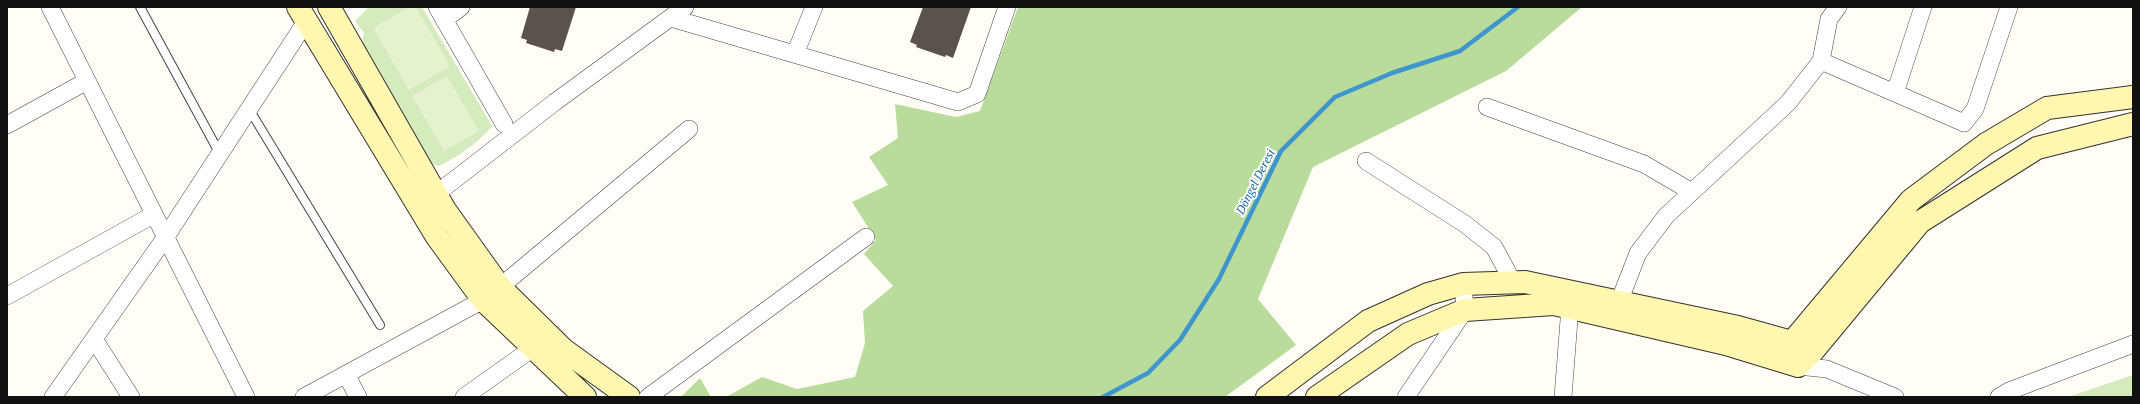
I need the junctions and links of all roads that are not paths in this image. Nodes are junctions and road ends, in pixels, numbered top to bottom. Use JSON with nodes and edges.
{"nodes":[{"id":1,"x":50,"y":7,"type":"edge"},
{"id":2,"x":140,"y":7,"type":"edge"},
{"id":3,"x":329,"y":7,"type":"edge"},
{"id":4,"x":461,"y":7,"type":"edge"},
{"id":5,"x":685,"y":7,"type":"edge"},
{"id":6,"x":814,"y":7,"type":"edge"},
{"id":7,"x":1007,"y":7,"type":"edge"},
{"id":8,"x":1838,"y":7,"type":"edge"},
{"id":9,"x":1923,"y":7,"type":"edge"},
{"id":10,"x":2009,"y":7,"type":"edge"},
{"id":11,"x":302,"y":13,"type":"edge"},
{"id":12,"x":440,"y":13,"type":"edge"},
{"id":13,"x":671,"y":18,"type":"junction"},
{"id":14,"x":795,"y":54,"type":"junction"},
{"id":15,"x":1821,"y":61,"type":"junction"},
{"id":16,"x":87,"y":81,"type":"junction"},
{"id":17,"x":1895,"y":93,"type":"junction"},
{"id":18,"x":2133,"y":97,"type":"edge"},
{"id":19,"x":1487,"y":107,"type":"dead end"},
{"id":20,"x":249,"y":109,"type":"junction"},
{"id":21,"x":504,"y":124,"type":"dead end"},
{"id":22,"x":2133,"y":124,"type":"edge"},
{"id":23,"x":7,"y":125,"type":"edge"},
{"id":24,"x":689,"y":129,"type":"dead end"},
{"id":25,"x":220,"y":154,"type":"junction"},
{"id":26,"x":1366,"y":160,"type":"dead end"},
{"id":27,"x":1692,"y":192,"type":"junction"},
{"id":28,"x":427,"y":199,"type":"junction"},
{"id":29,"x":153,"y":215,"type":"junction"},
{"id":30,"x":866,"y":237,"type":"dead end"},
{"id":31,"x":165,"y":238,"type":"junction"},
{"id":32,"x":1513,"y":282,"type":"junction"},
{"id":33,"x":1463,"y":284,"type":"junction"},
{"id":34,"x":492,"y":294,"type":"junction"},
{"id":35,"x":7,"y":296,"type":"edge"},
{"id":36,"x":1570,"y":307,"type":"junction"},
{"id":37,"x":1614,"y":309,"type":"junction"},
{"id":38,"x":1465,"y":310,"type":"junction"},
{"id":39,"x":380,"y":325,"type":"dead end"},
{"id":40,"x":94,"y":339,"type":"junction"},
{"id":41,"x":1792,"y":342,"type":"junction"},
{"id":42,"x":2133,"y":344,"type":"edge"},
{"id":43,"x":533,"y":348,"type":"junction"},
{"id":44,"x":1813,"y":351,"type":"junction"},
{"id":45,"x":1788,"y":363,"type":"junction"},
{"id":46,"x":1827,"y":369,"type":"junction"},
{"id":47,"x":346,"y":374,"type":"junction"},
{"id":48,"x":53,"y":397,"type":"edge"},
{"id":49,"x":131,"y":397,"type":"edge"},
{"id":50,"x":246,"y":397,"type":"edge"},
{"id":51,"x":304,"y":397,"type":"edge"},
{"id":52,"x":358,"y":397,"type":"edge"},
{"id":53,"x":464,"y":397,"type":"edge"},
{"id":54,"x":585,"y":397,"type":"edge"},
{"id":55,"x":629,"y":397,"type":"edge"},
{"id":56,"x":648,"y":397,"type":"edge"},
{"id":57,"x":1267,"y":397,"type":"edge"},
{"id":58,"x":1317,"y":397,"type":"edge"},
{"id":59,"x":1406,"y":397,"type":"edge"},
{"id":60,"x":1563,"y":397,"type":"edge"},
{"id":61,"x":1895,"y":397,"type":"edge"},
{"id":62,"x":1999,"y":397,"type":"edge"}],
"edges":[{"from":1,"to":16,"type":"street"},
{"from":2,"to":25,"type":"lane"},
{"from":3,"to":28,"type":"main road"},
{"from":4,"to":12,"type":"street"},
{"from":5,"to":13,"type":"street"},
{"from":6,"to":14,"type":"street"},
{"from":7,"to":14,"type":"street"},
{"from":8,"to":15,"type":"street"},
{"from":9,"to":17,"type":"street"},
{"from":10,"to":17,"type":"street"},
{"from":11,"to":20,"type":"street"},
{"from":11,"to":28,"type":"main road"},
{"from":12,"to":21,"type":"street"},
{"from":13,"to":14,"type":"street"},
{"from":13,"to":28,"type":"street"},
{"from":15,"to":17,"type":"street"},
{"from":15,"to":27,"type":"street"},
{"from":16,"to":23,"type":"street"},
{"from":16,"to":29,"type":"street"},
{"from":18,"to":41,"type":"main road"},
{"from":19,"to":27,"type":"street"},
{"from":20,"to":25,"type":"street"},
{"from":20,"to":39,"type":"lane"},
{"from":22,"to":44,"type":"main road"},
{"from":24,"to":34,"type":"street"},
{"from":25,"to":31,"type":"street"},
{"from":26,"to":32,"type":"street"},
{"from":27,"to":37,"type":"street"},
{"from":28,"to":34,"type":"main road"},
{"from":29,"to":31,"type":"street"},
{"from":29,"to":35,"type":"street"},
{"from":30,"to":56,"type":"street"},
{"from":31,"to":40,"type":"street"},
{"from":31,"to":50,"type":"street"},
{"from":32,"to":33,"type":"main road"},
{"from":32,"to":37,"type":"main road"},
{"from":33,"to":38,"type":"street"},
{"from":33,"to":57,"type":"main road"},
{"from":34,"to":43,"type":"main road"},
{"from":34,"to":47,"type":"street"},
{"from":34,"to":55,"type":"main road"},
{"from":36,"to":37,"type":"main road"},
{"from":36,"to":38,"type":"main road"},
{"from":36,"to":60,"type":"street"},
{"from":37,"to":41,"type":"main road"},
{"from":37,"to":45,"type":"main road"},
{"from":38,"to":58,"type":"main road"},
{"from":38,"to":59,"type":"street"},
{"from":40,"to":48,"type":"street"},
{"from":40,"to":49,"type":"street"},
{"from":41,"to":44,"type":"street"},
{"from":41,"to":45,"type":"main road"},
{"from":42,"to":62,"type":"street"},
{"from":43,"to":53,"type":"street"},
{"from":43,"to":54,"type":"main road"},
{"from":44,"to":45,"type":"main road"},
{"from":44,"to":46,"type":"street"},
{"from":45,"to":46,"type":"street"},
{"from":46,"to":61,"type":"street"},
{"from":47,"to":51,"type":"street"},
{"from":47,"to":52,"type":"street"}]}
